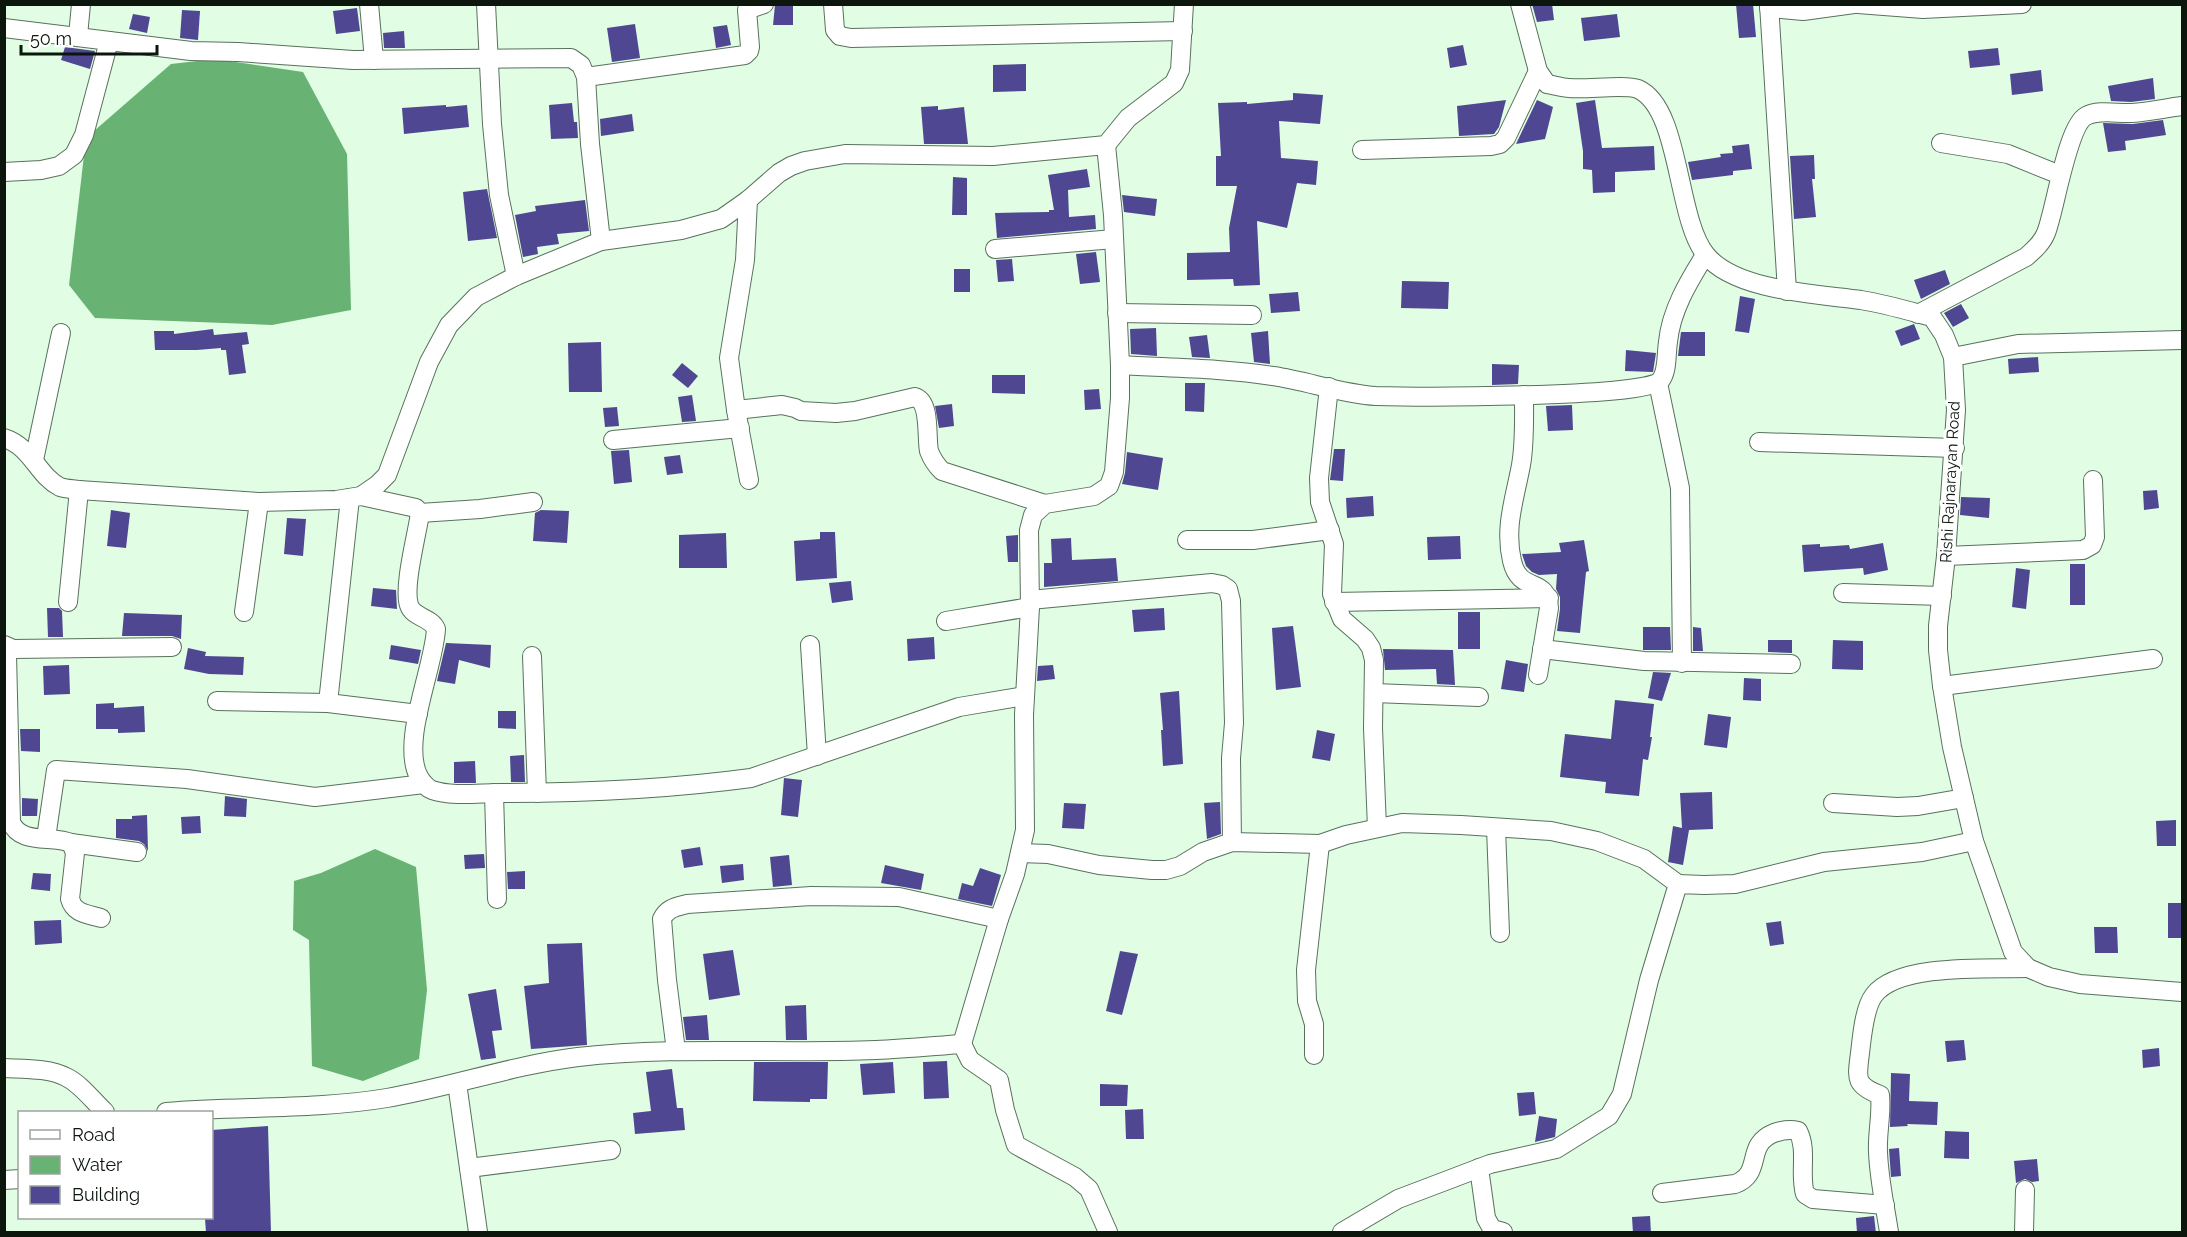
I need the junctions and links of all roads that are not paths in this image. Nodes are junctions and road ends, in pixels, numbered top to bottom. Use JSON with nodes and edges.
{"nodes":[{"id":1,"x":81,"y":4,"type":"edge"},
{"id":2,"x":369,"y":4,"type":"edge"},
{"id":3,"x":486,"y":4,"type":"edge"},
{"id":4,"x":764,"y":4,"type":"edge"},
{"id":5,"x":833,"y":4,"type":"edge"},
{"id":6,"x":1184,"y":4,"type":"edge"},
{"id":7,"x":1520,"y":4,"type":"edge"},
{"id":8,"x":1856,"y":4,"type":"edge"},
{"id":9,"x":2022,"y":4,"type":"edge"},
{"id":10,"x":1769,"y":6,"type":"edge"},
{"id":11,"x":4,"y":28,"type":"edge"},
{"id":12,"x":1183,"y":31,"type":"junction"},
{"id":13,"x":78,"y":36,"type":"junction"},
{"id":14,"x":109,"y":41,"type":"junction"},
{"id":15,"x":488,"y":59,"type":"junction"},
{"id":16,"x":374,"y":60,"type":"junction"},
{"id":17,"x":1538,"y":71,"type":"junction"},
{"id":18,"x":586,"y":77,"type":"junction"},
{"id":19,"x":2182,"y":106,"type":"edge"},
{"id":20,"x":1941,"y":143,"type":"dead end"},
{"id":21,"x":1106,"y":145,"type":"junction"},
{"id":22,"x":1362,"y":150,"type":"dead end"},
{"id":23,"x":4,"y":172,"type":"edge"},
{"id":24,"x":2060,"y":175,"type":"junction"},
{"id":25,"x":748,"y":200,"type":"junction"},
{"id":26,"x":1114,"y":239,"type":"junction"},
{"id":27,"x":601,"y":241,"type":"junction"},
{"id":28,"x":995,"y":249,"type":"dead end"},
{"id":29,"x":1705,"y":255,"type":"junction"},
{"id":30,"x":516,"y":276,"type":"junction"},
{"id":31,"x":1787,"y":291,"type":"junction"},
{"id":32,"x":1117,"y":313,"type":"junction"},
{"id":33,"x":1918,"y":314,"type":"junction"},
{"id":34,"x":1252,"y":315,"type":"dead end"},
{"id":35,"x":61,"y":333,"type":"dead end"},
{"id":36,"x":2182,"y":340,"type":"edge"},
{"id":37,"x":1953,"y":357,"type":"junction"},
{"id":38,"x":1119,"y":365,"type":"junction"},
{"id":39,"x":1658,"y":383,"type":"junction"},
{"id":40,"x":1329,"y":387,"type":"junction"},
{"id":41,"x":1524,"y":395,"type":"junction"},
{"id":42,"x":736,"y":410,"type":"junction"},
{"id":43,"x":740,"y":428,"type":"junction"},
{"id":44,"x":4,"y":438,"type":"edge"},
{"id":45,"x":613,"y":441,"type":"dead end"},
{"id":46,"x":1759,"y":442,"type":"dead end"},
{"id":47,"x":1955,"y":448,"type":"junction"},
{"id":48,"x":34,"y":460,"type":"junction"},
{"id":49,"x":749,"y":480,"type":"dead end"},
{"id":50,"x":2093,"y":480,"type":"dead end"},
{"id":51,"x":79,"y":490,"type":"junction"},
{"id":52,"x":356,"y":497,"type":"junction"},
{"id":53,"x":260,"y":502,"type":"junction"},
{"id":54,"x":533,"y":502,"type":"dead end"},
{"id":55,"x":1045,"y":504,"type":"junction"},
{"id":56,"x":420,"y":513,"type":"junction"},
{"id":57,"x":1330,"y":530,"type":"junction"},
{"id":58,"x":1187,"y":540,"type":"dead end"},
{"id":59,"x":1946,"y":556,"type":"junction"},
{"id":60,"x":1843,"y":593,"type":"dead end"},
{"id":61,"x":1942,"y":596,"type":"junction"},
{"id":62,"x":1549,"y":598,"type":"junction"},
{"id":63,"x":68,"y":602,"type":"dead end"},
{"id":64,"x":1334,"y":602,"type":"junction"},
{"id":65,"x":1030,"y":604,"type":"junction"},
{"id":66,"x":244,"y":612,"type":"dead end"},
{"id":67,"x":946,"y":621,"type":"dead end"},
{"id":68,"x":4,"y":645,"type":"edge"},
{"id":69,"x":810,"y":645,"type":"dead end"},
{"id":70,"x":172,"y":647,"type":"dead end"},
{"id":71,"x":1542,"y":649,"type":"junction"},
{"id":72,"x":532,"y":656,"type":"dead end"},
{"id":73,"x":2153,"y":659,"type":"dead end"},
{"id":74,"x":1682,"y":663,"type":"junction"},
{"id":75,"x":1791,"y":664,"type":"dead end"},
{"id":76,"x":1539,"y":675,"type":"dead end"},
{"id":77,"x":1942,"y":686,"type":"junction"},
{"id":78,"x":1374,"y":693,"type":"junction"},
{"id":79,"x":1025,"y":696,"type":"junction"},
{"id":80,"x":1479,"y":697,"type":"dead end"},
{"id":81,"x":217,"y":701,"type":"dead end"},
{"id":82,"x":328,"y":703,"type":"junction"},
{"id":83,"x":418,"y":714,"type":"junction"},
{"id":84,"x":817,"y":756,"type":"junction"},
{"id":85,"x":424,"y":783,"type":"junction"},
{"id":86,"x":494,"y":793,"type":"junction"},
{"id":87,"x":537,"y":793,"type":"junction"},
{"id":88,"x":1964,"y":798,"type":"junction"},
{"id":89,"x":1833,"y":803,"type":"dead end"},
{"id":90,"x":1377,"y":828,"type":"junction"},
{"id":91,"x":1496,"y":828,"type":"junction"},
{"id":92,"x":46,"y":838,"type":"junction"},
{"id":93,"x":1974,"y":841,"type":"junction"},
{"id":94,"x":1232,"y":842,"type":"junction"},
{"id":95,"x":71,"y":843,"type":"junction"},
{"id":96,"x":1320,"y":844,"type":"junction"},
{"id":97,"x":137,"y":852,"type":"dead end"},
{"id":98,"x":1020,"y":853,"type":"junction"},
{"id":99,"x":1678,"y":884,"type":"junction"},
{"id":100,"x":497,"y":899,"type":"dead end"},
{"id":101,"x":101,"y":918,"type":"dead end"},
{"id":102,"x":999,"y":919,"type":"junction"},
{"id":103,"x":1500,"y":933,"type":"dead end"},
{"id":104,"x":2028,"y":968,"type":"junction"},
{"id":105,"x":2182,"y":992,"type":"edge"},
{"id":106,"x":962,"y":1044,"type":"junction"},
{"id":107,"x":676,"y":1051,"type":"junction"},
{"id":108,"x":1314,"y":1055,"type":"dead end"},
{"id":109,"x":4,"y":1068,"type":"edge"},
{"id":110,"x":457,"y":1083,"type":"junction"},
{"id":111,"x":103,"y":1111,"type":"edge"},
{"id":112,"x":211,"y":1111,"type":"edge"},
{"id":113,"x":611,"y":1150,"type":"dead end"},
{"id":114,"x":469,"y":1168,"type":"junction"},
{"id":115,"x":1479,"y":1168,"type":"junction"},
{"id":116,"x":2025,"y":1190,"type":"dead end"},
{"id":117,"x":1662,"y":1193,"type":"dead end"},
{"id":118,"x":1885,"y":1205,"type":"junction"},
{"id":119,"x":2024,"y":1232,"type":"edge"},
{"id":120,"x":478,"y":1233,"type":"edge"},
{"id":121,"x":1108,"y":1233,"type":"edge"},
{"id":122,"x":1342,"y":1233,"type":"edge"},
{"id":123,"x":1503,"y":1233,"type":"edge"},
{"id":124,"x":1889,"y":1233,"type":"edge"}],
"edges":[{"from":1,"to":13,"type":"street"},
{"from":2,"to":16,"type":"street"},
{"from":3,"to":15,"type":"street"},
{"from":4,"to":18,"type":"street"},
{"from":5,"to":12,"type":"street"},
{"from":6,"to":12,"type":"street"},
{"from":7,"to":17,"type":"street"},
{"from":8,"to":9,"type":"street"},
{"from":8,"to":10,"type":"street"},
{"from":10,"to":31,"type":"street"},
{"from":11,"to":13,"type":"street"},
{"from":12,"to":21,"type":"street"},
{"from":13,"to":14,"type":"street"},
{"from":14,"to":16,"type":"street"},
{"from":14,"to":23,"type":"street"},
{"from":15,"to":16,"type":"street"},
{"from":15,"to":18,"type":"street"},
{"from":15,"to":30,"type":"street"},
{"from":17,"to":22,"type":"street"},
{"from":17,"to":29,"type":"street"},
{"from":18,"to":27,"type":"street"},
{"from":19,"to":24,"type":"street"},
{"from":20,"to":24,"type":"street"},
{"from":21,"to":25,"type":"street"},
{"from":21,"to":26,"type":"street"},
{"from":24,"to":33,"type":"street"},
{"from":25,"to":27,"type":"street"},
{"from":25,"to":42,"type":"street"},
{"from":26,"to":28,"type":"street"},
{"from":26,"to":32,"type":"street"},
{"from":27,"to":30,"type":"street"},
{"from":29,"to":31,"type":"street","name":"Rishi Rajnarayan Road"},
{"from":29,"to":39,"type":"street"},
{"from":30,"to":52,"type":"street"},
{"from":31,"to":33,"type":"street","name":"Rishi Rajnarayan Road"},
{"from":32,"to":34,"type":"street"},
{"from":32,"to":38,"type":"street"},
{"from":33,"to":37,"type":"street","name":"Rishi Rajnarayan Road"},
{"from":35,"to":48,"type":"street"},
{"from":36,"to":37,"type":"street"},
{"from":37,"to":47,"type":"street","name":"Rishi Rajnarayan Road"},
{"from":38,"to":40,"type":"street"},
{"from":38,"to":55,"type":"street"},
{"from":39,"to":41,"type":"street"},
{"from":39,"to":74,"type":"street"},
{"from":40,"to":41,"type":"street"},
{"from":40,"to":57,"type":"street"},
{"from":41,"to":62,"type":"street"},
{"from":42,"to":43,"type":"street"},
{"from":42,"to":55,"type":"street"},
{"from":43,"to":45,"type":"street"},
{"from":43,"to":49,"type":"street"},
{"from":44,"to":48,"type":"street"},
{"from":46,"to":47,"type":"street"},
{"from":47,"to":59,"type":"street","name":"Rishi Rajnarayan Road"},
{"from":48,"to":51,"type":"street"},
{"from":50,"to":59,"type":"street"},
{"from":51,"to":53,"type":"street"},
{"from":51,"to":63,"type":"street"},
{"from":52,"to":53,"type":"street"},
{"from":52,"to":56,"type":"street"},
{"from":52,"to":82,"type":"street"},
{"from":53,"to":66,"type":"street"},
{"from":54,"to":56,"type":"street"},
{"from":55,"to":65,"type":"street"},
{"from":56,"to":83,"type":"street"},
{"from":57,"to":58,"type":"street"},
{"from":57,"to":64,"type":"street"},
{"from":59,"to":61,"type":"street","name":"Rishi Rajnarayan Road"},
{"from":60,"to":61,"type":"street"},
{"from":61,"to":77,"type":"street","name":"Rishi Rajnarayan Road"},
{"from":62,"to":64,"type":"street"},
{"from":62,"to":71,"type":"street"},
{"from":64,"to":78,"type":"street"},
{"from":65,"to":67,"type":"street"},
{"from":65,"to":79,"type":"street"},
{"from":65,"to":94,"type":"street"},
{"from":68,"to":70,"type":"street"},
{"from":68,"to":92,"type":"street"},
{"from":69,"to":84,"type":"street"},
{"from":71,"to":74,"type":"street"},
{"from":71,"to":76,"type":"street"},
{"from":72,"to":87,"type":"street"},
{"from":73,"to":77,"type":"street"},
{"from":74,"to":75,"type":"street"},
{"from":77,"to":88,"type":"street","name":"Rishi Rajnarayan Road"},
{"from":78,"to":80,"type":"street"},
{"from":78,"to":90,"type":"street"},
{"from":79,"to":84,"type":"street"},
{"from":79,"to":98,"type":"street"},
{"from":81,"to":82,"type":"street"},
{"from":82,"to":83,"type":"street"},
{"from":83,"to":85,"type":"street"},
{"from":84,"to":87,"type":"street"},
{"from":85,"to":86,"type":"street"},
{"from":85,"to":92,"type":"street"},
{"from":86,"to":87,"type":"street"},
{"from":86,"to":100,"type":"street"},
{"from":88,"to":89,"type":"street"},
{"from":88,"to":93,"type":"street","name":"Rishi Rajnarayan Road"},
{"from":90,"to":91,"type":"street"},
{"from":90,"to":96,"type":"street"},
{"from":91,"to":99,"type":"street"},
{"from":91,"to":103,"type":"street"},
{"from":92,"to":95,"type":"street"},
{"from":93,"to":99,"type":"street"},
{"from":93,"to":104,"type":"street","name":"Rishi Rajnarayan Road"},
{"from":94,"to":96,"type":"street"},
{"from":94,"to":98,"type":"street"},
{"from":95,"to":97,"type":"street"},
{"from":95,"to":101,"type":"street"},
{"from":96,"to":108,"type":"street"},
{"from":98,"to":102,"type":"street"},
{"from":99,"to":115,"type":"street"},
{"from":102,"to":106,"type":"street"},
{"from":102,"to":107,"type":"street"},
{"from":104,"to":105,"type":"street"},
{"from":104,"to":118,"type":"street"},
{"from":106,"to":107,"type":"street"},
{"from":106,"to":121,"type":"street"},
{"from":107,"to":110,"type":"street"},
{"from":109,"to":111,"type":"street"},
{"from":110,"to":112,"type":"street"},
{"from":110,"to":114,"type":"street"},
{"from":113,"to":114,"type":"street"},
{"from":114,"to":120,"type":"street"},
{"from":115,"to":122,"type":"street"},
{"from":115,"to":123,"type":"street"},
{"from":116,"to":119,"type":"street"},
{"from":117,"to":118,"type":"street"},
{"from":118,"to":124,"type":"street"}]}
